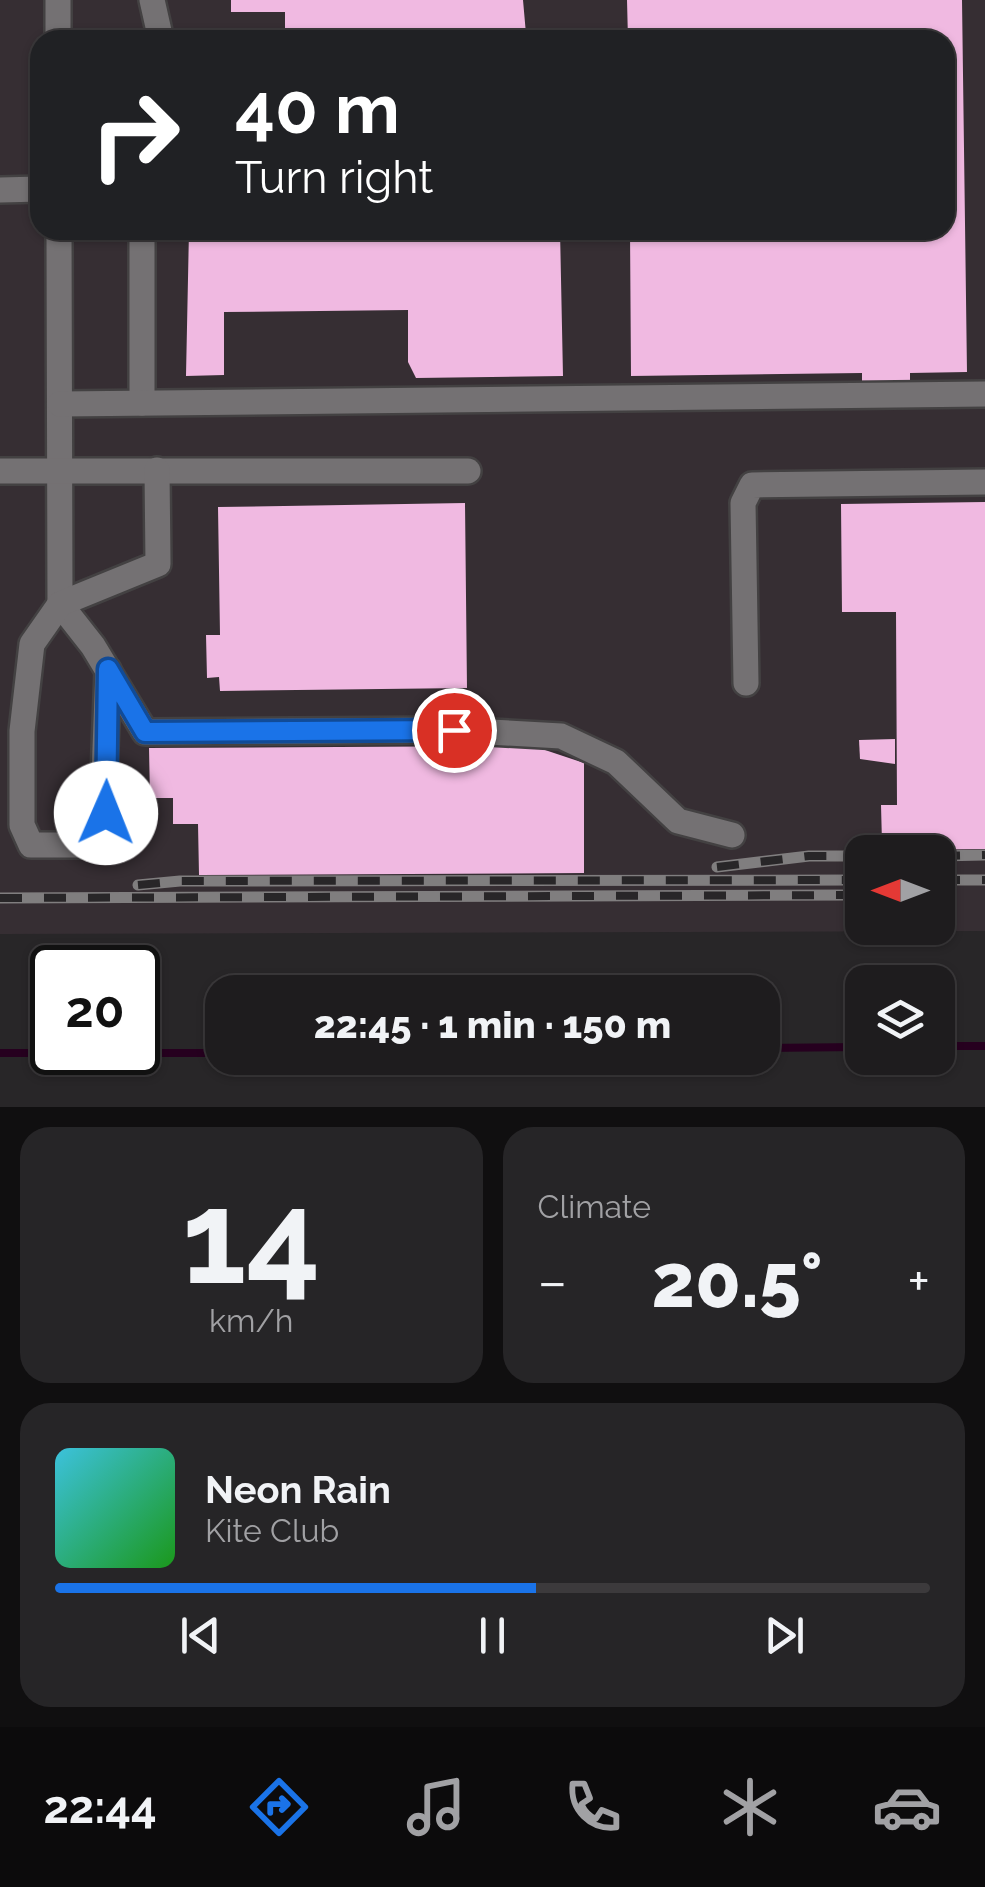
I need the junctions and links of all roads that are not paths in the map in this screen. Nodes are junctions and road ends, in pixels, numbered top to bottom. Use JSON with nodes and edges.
{"nodes":[{"id":1,"x":58,"y":0,"type":"edge"},
{"id":2,"x":152,"y":0,"type":"edge"},
{"id":3,"x":58,"y":30,"type":"edge"},
{"id":4,"x":159,"y":30,"type":"edge"},
{"id":5,"x":30,"y":189,"type":"edge"},
{"id":6,"x":0,"y":190,"type":"edge"},
{"id":7,"x":59,"y":240,"type":"edge"},
{"id":8,"x":142,"y":240,"type":"edge"},
{"id":9,"x":985,"y":394,"type":"edge"},
{"id":10,"x":60,"y":404,"type":"junction"},
{"id":11,"x":142,"y":404,"type":"junction"},
{"id":12,"x":60,"y":469,"type":"junction"},
{"id":13,"x":157,"y":470,"type":"junction"},
{"id":14,"x":0,"y":471,"type":"edge"},
{"id":15,"x":468,"y":471,"type":"dead end"},
{"id":16,"x":985,"y":482,"type":"edge"},
{"id":17,"x":60,"y":604,"type":"junction"},
{"id":18,"x":108,"y":669,"type":"junction"},
{"id":19,"x":746,"y":683,"type":"dead end"},
{"id":20,"x":732,"y":835,"type":"dead end"}],
"edges":[{"from":1,"to":3,"type":"street"},
{"from":2,"to":4,"type":"street"},
{"from":5,"to":6,"type":"street"},
{"from":7,"to":10,"type":"street"},
{"from":8,"to":11,"type":"street"},
{"from":9,"to":11,"type":"street"},
{"from":10,"to":11,"type":"street"},
{"from":10,"to":12,"type":"street"},
{"from":12,"to":13,"type":"street"},
{"from":12,"to":14,"type":"street"},
{"from":12,"to":17,"type":"street"},
{"from":13,"to":15,"type":"street"},
{"from":13,"to":17,"type":"street"},
{"from":16,"to":19,"type":"street"},
{"from":17,"to":18,"type":"street"},
{"from":17,"to":18,"type":"street"},
{"from":18,"to":20,"type":"street"}]}
